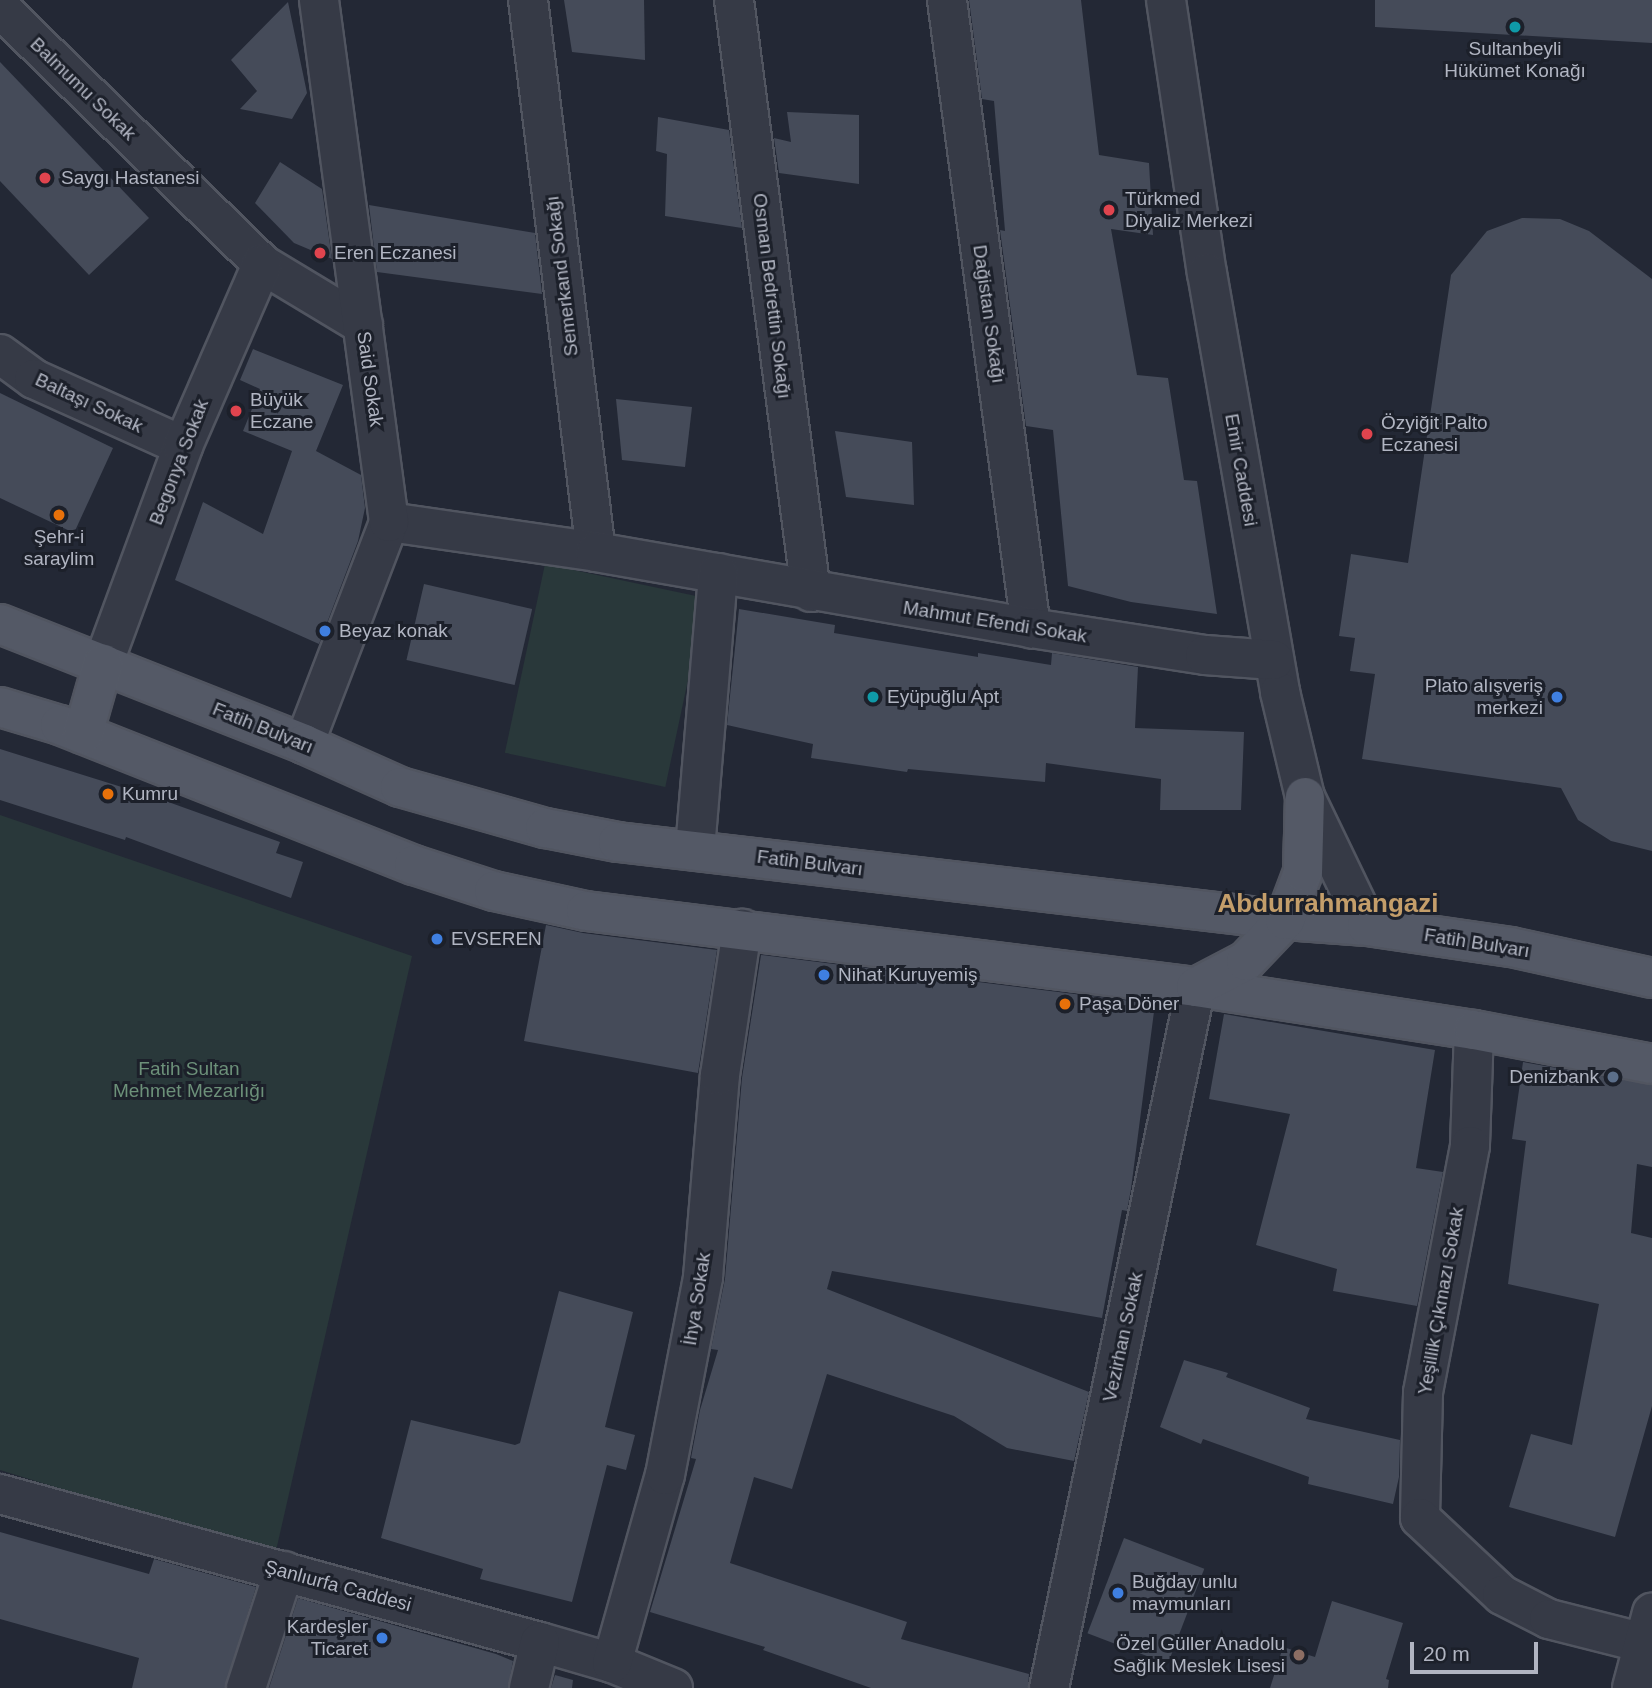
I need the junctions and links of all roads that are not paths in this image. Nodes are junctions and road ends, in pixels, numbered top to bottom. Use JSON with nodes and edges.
{"nodes":[{"id":1,"x":319,"y":0,"type":"edge"},
{"id":2,"x":528,"y":0,"type":"edge"},
{"id":3,"x":734,"y":0,"type":"edge"},
{"id":4,"x":947,"y":0,"type":"edge"},
{"id":5,"x":1167,"y":0,"type":"edge"},
{"id":6,"x":0,"y":8,"type":"edge"},
{"id":7,"x":262,"y":264,"type":"junction"},
{"id":8,"x":363,"y":325,"type":"junction"},
{"id":9,"x":0,"y":354,"type":"edge"},
{"id":10,"x":183,"y":446,"type":"junction"},
{"id":11,"x":389,"y":522,"type":"junction"},
{"id":12,"x":596,"y":552,"type":"junction"},
{"id":13,"x":718,"y":573,"type":"junction"},
{"id":14,"x":811,"y":592,"type":"junction"},
{"id":15,"x":0,"y":624,"type":"edge"},
{"id":16,"x":1031,"y":628,"type":"junction"},
{"id":17,"x":1274,"y":660,"type":"junction"},
{"id":18,"x":103,"y":664,"type":"junction"},
{"id":19,"x":0,"y":706,"type":"edge"},
{"id":20,"x":83,"y":734,"type":"junction"},
{"id":21,"x":304,"y":744,"type":"junction"},
{"id":22,"x":1305,"y":797,"type":"junction"},
{"id":23,"x":695,"y":849,"type":"junction"},
{"id":24,"x":1285,"y":920,"type":"junction"},
{"id":25,"x":1367,"y":926,"type":"junction"},
{"id":26,"x":742,"y":929,"type":"junction"},
{"id":27,"x":1652,"y":978,"type":"edge"},
{"id":28,"x":1196,"y":987,"type":"junction"},
{"id":29,"x":1474,"y":1030,"type":"junction"},
{"id":30,"x":1652,"y":1064,"type":"edge"},
{"id":31,"x":0,"y":1494,"type":"edge"},
{"id":32,"x":284,"y":1571,"type":"junction"},
{"id":33,"x":1650,"y":1633,"type":"edge"},
{"id":34,"x":541,"y":1642,"type":"junction"},
{"id":35,"x":612,"y":1662,"type":"junction"},
{"id":36,"x":246,"y":1688,"type":"edge"},
{"id":37,"x":529,"y":1688,"type":"edge"},
{"id":38,"x":673,"y":1688,"type":"edge"},
{"id":39,"x":1049,"y":1688,"type":"edge"},
{"id":40,"x":1632,"y":1688,"type":"edge"}],
"edges":[{"from":1,"to":8,"type":"street","name":"Said Sokak"},
{"from":2,"to":12,"type":"street","name":"Semerkand Sokağı"},
{"from":3,"to":14,"type":"street","name":"Osman Bedrettin Sokağı"},
{"from":4,"to":16,"type":"street","name":"Dağistan Sokağı"},
{"from":5,"to":17,"type":"street","name":"Emir Caddesi"},
{"from":6,"to":7,"type":"street","name":"Balmumu Sokak"},
{"from":7,"to":8,"type":"street","name":"Balmumu Sokak"},
{"from":7,"to":10,"type":"street","name":"Begonya Sokak"},
{"from":8,"to":11,"type":"street","name":"Said Sokak"},
{"from":9,"to":10,"type":"street","name":"Baltaşı Sokak"},
{"from":10,"to":18,"type":"street","name":"Begonya Sokak"},
{"from":11,"to":12,"type":"street","name":"Mahmut Efendi Sokak"},
{"from":11,"to":21,"type":"street","name":"Said Sokak"},
{"from":12,"to":13,"type":"street","name":"Mahmut Efendi Sokak"},
{"from":13,"to":14,"type":"street","name":"Mahmut Efendi Sokak"},
{"from":13,"to":23,"type":"street"},
{"from":14,"to":16,"type":"street","name":"Mahmut Efendi Sokak"},
{"from":15,"to":18,"type":"main road","name":"Fatih Bulvarı"},
{"from":16,"to":17,"type":"street","name":"Mahmut Efendi Sokak"},
{"from":17,"to":22,"type":"street","name":"Emir Caddesi"},
{"from":18,"to":20,"type":"main road"},
{"from":18,"to":21,"type":"main road","name":"Fatih Bulvarı"},
{"from":19,"to":20,"type":"main road"},
{"from":20,"to":26,"type":"main road"},
{"from":21,"to":23,"type":"main road","name":"Fatih Bulvarı"},
{"from":22,"to":24,"type":"main road"},
{"from":22,"to":25,"type":"street","name":"Emir Caddesi"},
{"from":23,"to":24,"type":"main road","name":"Fatih Bulvarı"},
{"from":24,"to":25,"type":"main road","name":"Fatih Bulvarı"},
{"from":24,"to":28,"type":"main road"},
{"from":25,"to":27,"type":"main road","name":"Fatih Bulvarı"},
{"from":26,"to":28,"type":"main road"},
{"from":26,"to":35,"type":"street","name":"İhya Sokak"},
{"from":28,"to":29,"type":"main road"},
{"from":28,"to":39,"type":"street","name":"Vezirhan Sokak"},
{"from":29,"to":30,"type":"main road"},
{"from":29,"to":33,"type":"street","name":"Yeşillik Çıkmazı Sokak"},
{"from":31,"to":32,"type":"street","name":"Şanlıurfa Caddesi"},
{"from":32,"to":34,"type":"street","name":"Şanlıurfa Caddesi"},
{"from":32,"to":36,"type":"street"},
{"from":33,"to":40,"type":"street"},
{"from":34,"to":35,"type":"street","name":"Şanlıurfa Caddesi"},
{"from":34,"to":37,"type":"street"},
{"from":35,"to":38,"type":"street","name":"Şanlıurfa Caddesi"}]}
